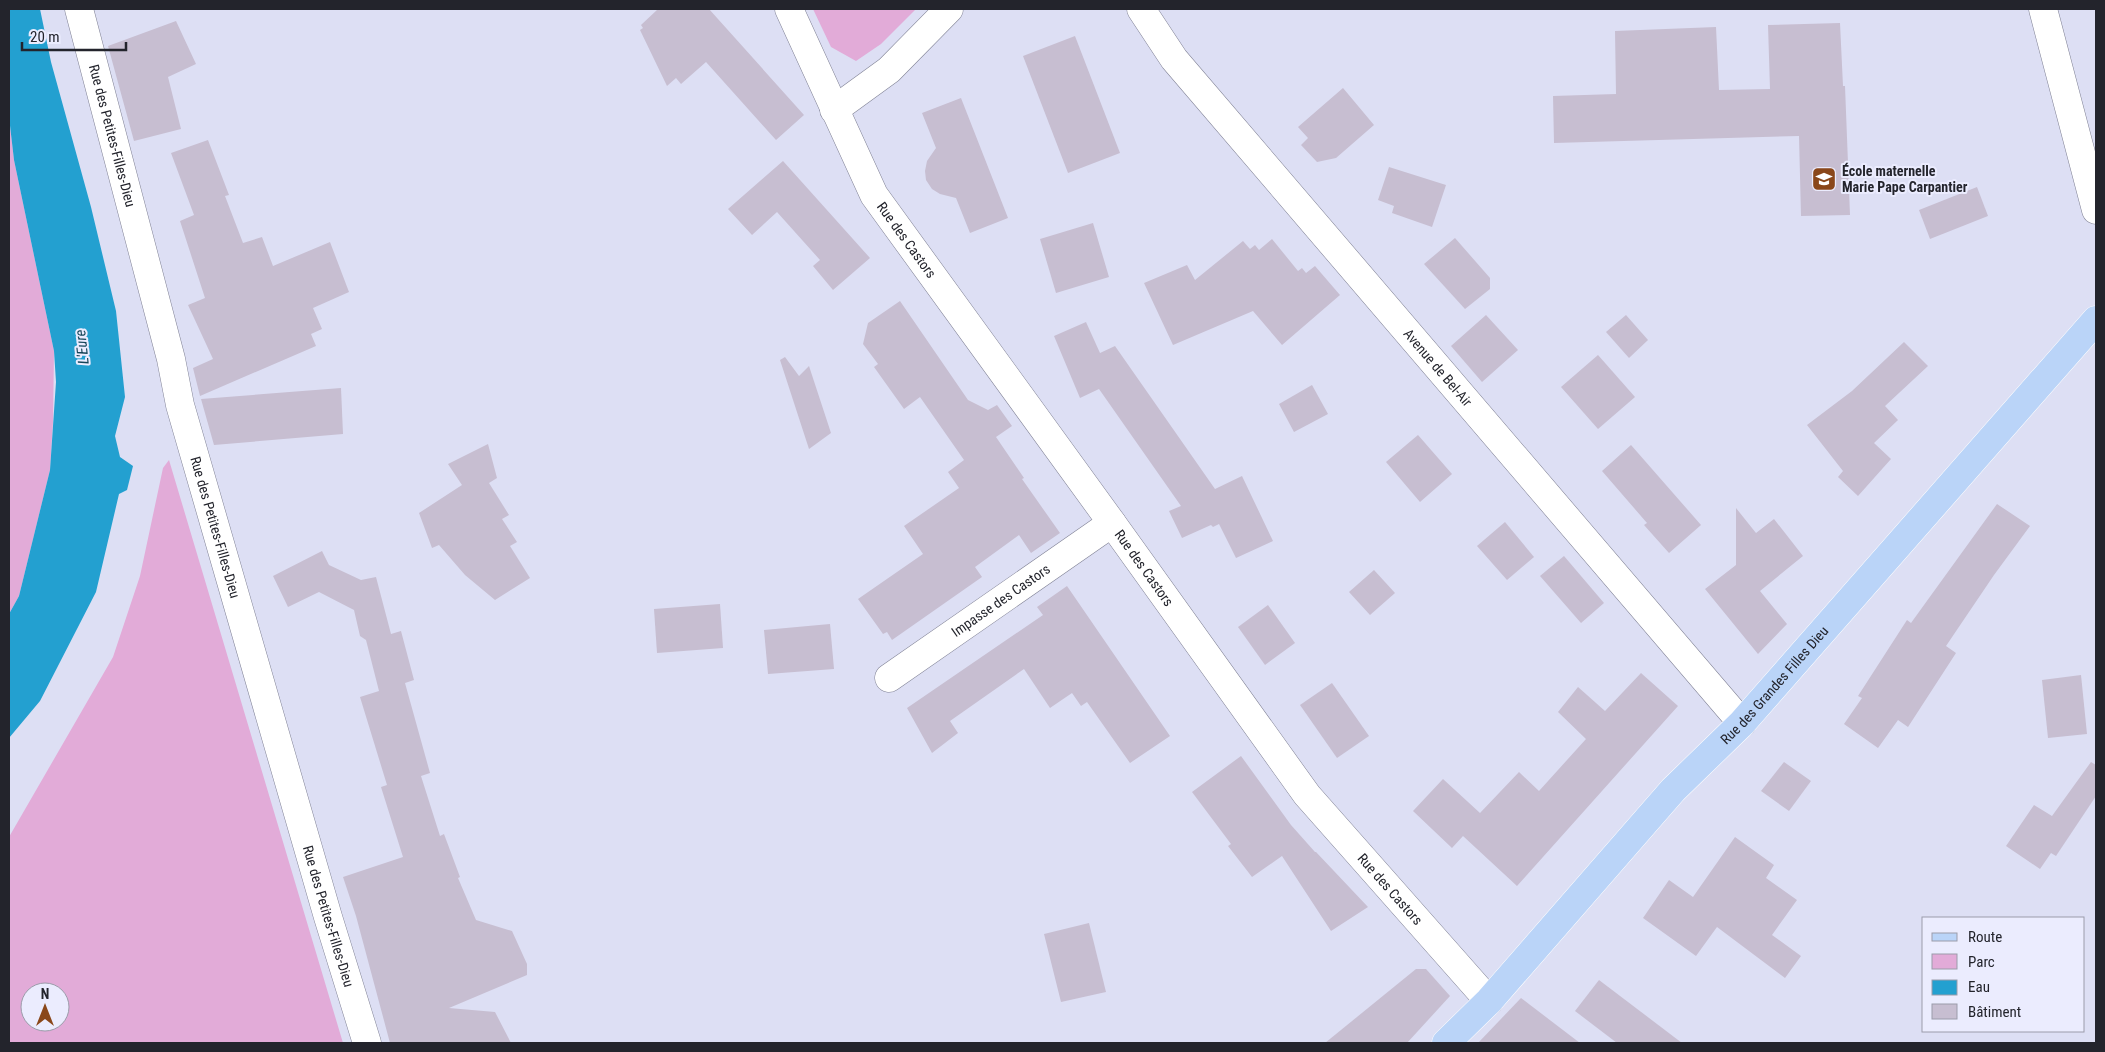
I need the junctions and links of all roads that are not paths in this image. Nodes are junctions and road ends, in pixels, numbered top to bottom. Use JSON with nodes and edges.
{"nodes":[{"id":1,"x":79,"y":9,"type":"edge"},
{"id":2,"x":789,"y":9,"type":"edge"},
{"id":3,"x":950,"y":9,"type":"edge"},
{"id":4,"x":1141,"y":9,"type":"edge"},
{"id":5,"x":2043,"y":9,"type":"edge"},
{"id":6,"x":834,"y":110,"type":"junction"},
{"id":7,"x":2096,"y":210,"type":"edge"},
{"id":8,"x":2096,"y":320,"type":"edge"},
{"id":9,"x":1112,"y":523,"type":"junction"},
{"id":10,"x":889,"y":678,"type":"dead end"},
{"id":11,"x":1742,"y":723,"type":"junction"},
{"id":12,"x":1489,"y":1001,"type":"junction"},
{"id":13,"x":367,"y":1043,"type":"edge"},
{"id":14,"x":1446,"y":1043,"type":"edge"}],
"edges":[{"from":1,"to":13,"type":"street","name":"Rue des Petites-Filles-Dieu"},
{"from":2,"to":6,"type":"street","name":"Rue des Castors"},
{"from":3,"to":6,"type":"street"},
{"from":4,"to":11,"type":"street","name":"Avenue de Bel-Air"},
{"from":5,"to":7,"type":"street"},
{"from":6,"to":9,"type":"street","name":"Rue des Castors"},
{"from":8,"to":11,"type":"main road","name":"Rue des Grandes Filles Dieu"},
{"from":9,"to":10,"type":"street","name":"Impasse des Castors"},
{"from":9,"to":12,"type":"street","name":"Rue des Castors"},
{"from":11,"to":12,"type":"main road","name":"Rue des Grandes Filles Dieu"},
{"from":12,"to":14,"type":"main road","name":"Rue des Grandes Filles Dieu"}]}
